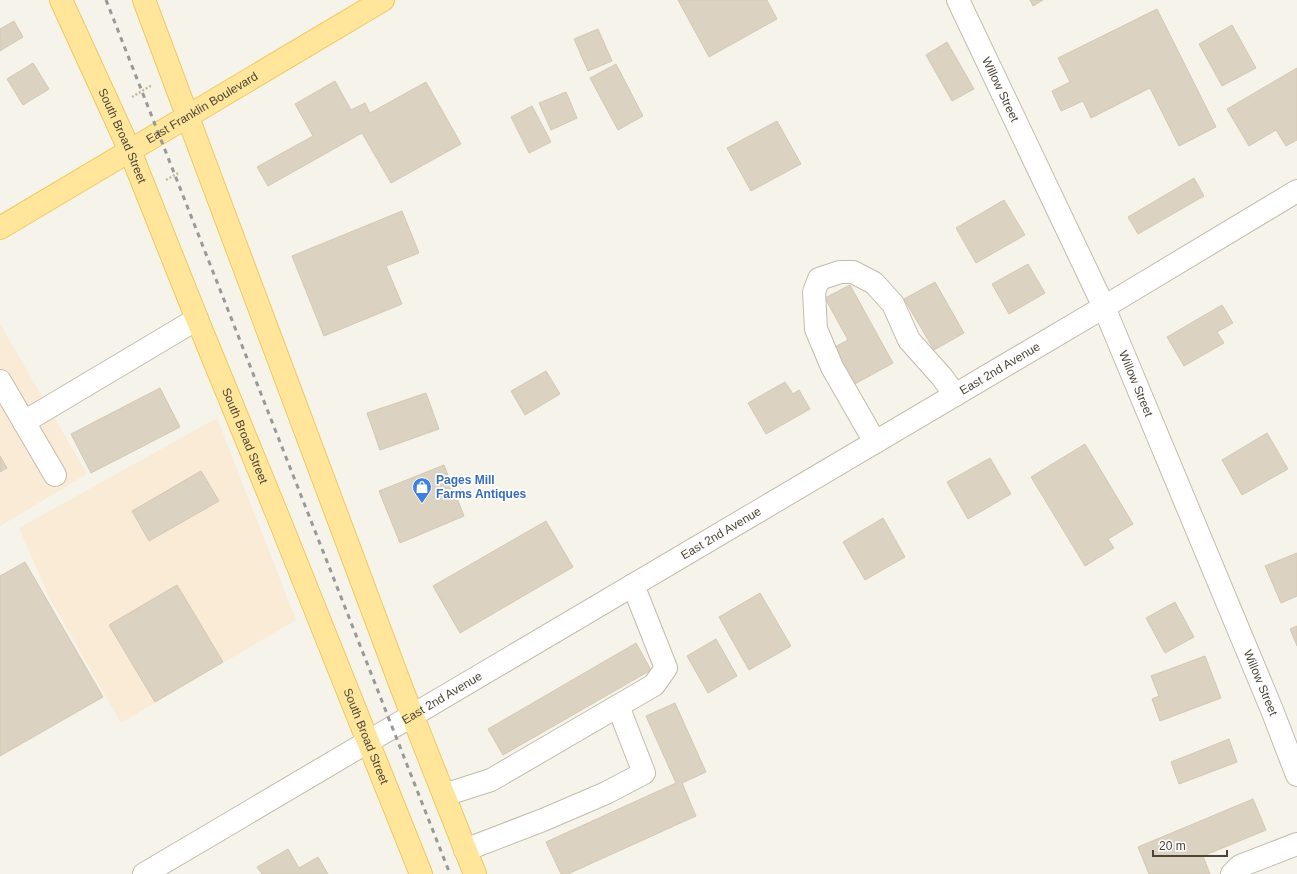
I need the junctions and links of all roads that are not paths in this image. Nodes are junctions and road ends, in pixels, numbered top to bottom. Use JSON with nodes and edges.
{"nodes":[{"id":1,"x":61,"y":0,"type":"edge"},
{"id":2,"x":144,"y":0,"type":"edge"},
{"id":3,"x":383,"y":0,"type":"edge"},
{"id":4,"x":958,"y":0,"type":"edge"},
{"id":5,"x":188,"y":116,"type":"junction"},
{"id":6,"x":130,"y":150,"type":"junction"},
{"id":7,"x":1297,"y":191,"type":"edge"},
{"id":8,"x":0,"y":228,"type":"edge"},
{"id":9,"x":1104,"y":307,"type":"junction"},
{"id":10,"x":197,"y":319,"type":"junction"},
{"id":11,"x":0,"y":381,"type":"edge"},
{"id":12,"x":955,"y":395,"type":"junction"},
{"id":13,"x":24,"y":422,"type":"junction"},
{"id":14,"x":875,"y":442,"type":"junction"},
{"id":15,"x":55,"y":475,"type":"dead end"},
{"id":16,"x":633,"y":585,"type":"junction"},
{"id":17,"x":618,"y":706,"type":"junction"},
{"id":18,"x":412,"y":715,"type":"junction"},
{"id":19,"x":368,"y":742,"type":"junction"},
{"id":20,"x":1297,"y":775,"type":"edge"},
{"id":21,"x":444,"y":795,"type":"junction"},
{"id":22,"x":1297,"y":844,"type":"edge"},
{"id":23,"x":465,"y":850,"type":"junction"},
{"id":24,"x":144,"y":874,"type":"edge"},
{"id":25,"x":420,"y":874,"type":"edge"},
{"id":26,"x":475,"y":874,"type":"edge"},
{"id":27,"x":1232,"y":874,"type":"edge"}],
"edges":[{"from":1,"to":6,"type":"main road","name":"South Broad Street"},
{"from":2,"to":5,"type":"main road"},
{"from":3,"to":5,"type":"main road","name":"East Franklin Boulevard"},
{"from":4,"to":9,"type":"street","name":"Willow Street"},
{"from":5,"to":6,"type":"main road","name":"East Franklin Boulevard"},
{"from":5,"to":18,"type":"main road"},
{"from":6,"to":8,"type":"main road","name":"East Franklin Boulevard"},
{"from":6,"to":10,"type":"main road","name":"South Broad Street"},
{"from":7,"to":9,"type":"street","name":"East 2nd Avenue"},
{"from":9,"to":12,"type":"street","name":"East 2nd Avenue"},
{"from":9,"to":20,"type":"street","name":"Willow Street"},
{"from":10,"to":13,"type":"street"},
{"from":10,"to":19,"type":"main road","name":"South Broad Street"},
{"from":11,"to":13,"type":"street"},
{"from":12,"to":14,"type":"street","name":"East 2nd Avenue"},
{"from":12,"to":14,"type":"street"},
{"from":13,"to":15,"type":"street"},
{"from":14,"to":16,"type":"street","name":"East 2nd Avenue"},
{"from":16,"to":17,"type":"street"},
{"from":16,"to":18,"type":"street","name":"East 2nd Avenue"},
{"from":17,"to":21,"type":"street"},
{"from":17,"to":23,"type":"street"},
{"from":18,"to":19,"type":"street","name":"East 2nd Avenue"},
{"from":18,"to":21,"type":"main road"},
{"from":19,"to":24,"type":"street","name":"East 2nd Avenue"},
{"from":19,"to":25,"type":"main road","name":"South Broad Street"},
{"from":21,"to":23,"type":"main road"},
{"from":22,"to":27,"type":"street"},
{"from":23,"to":26,"type":"main road"}]}
